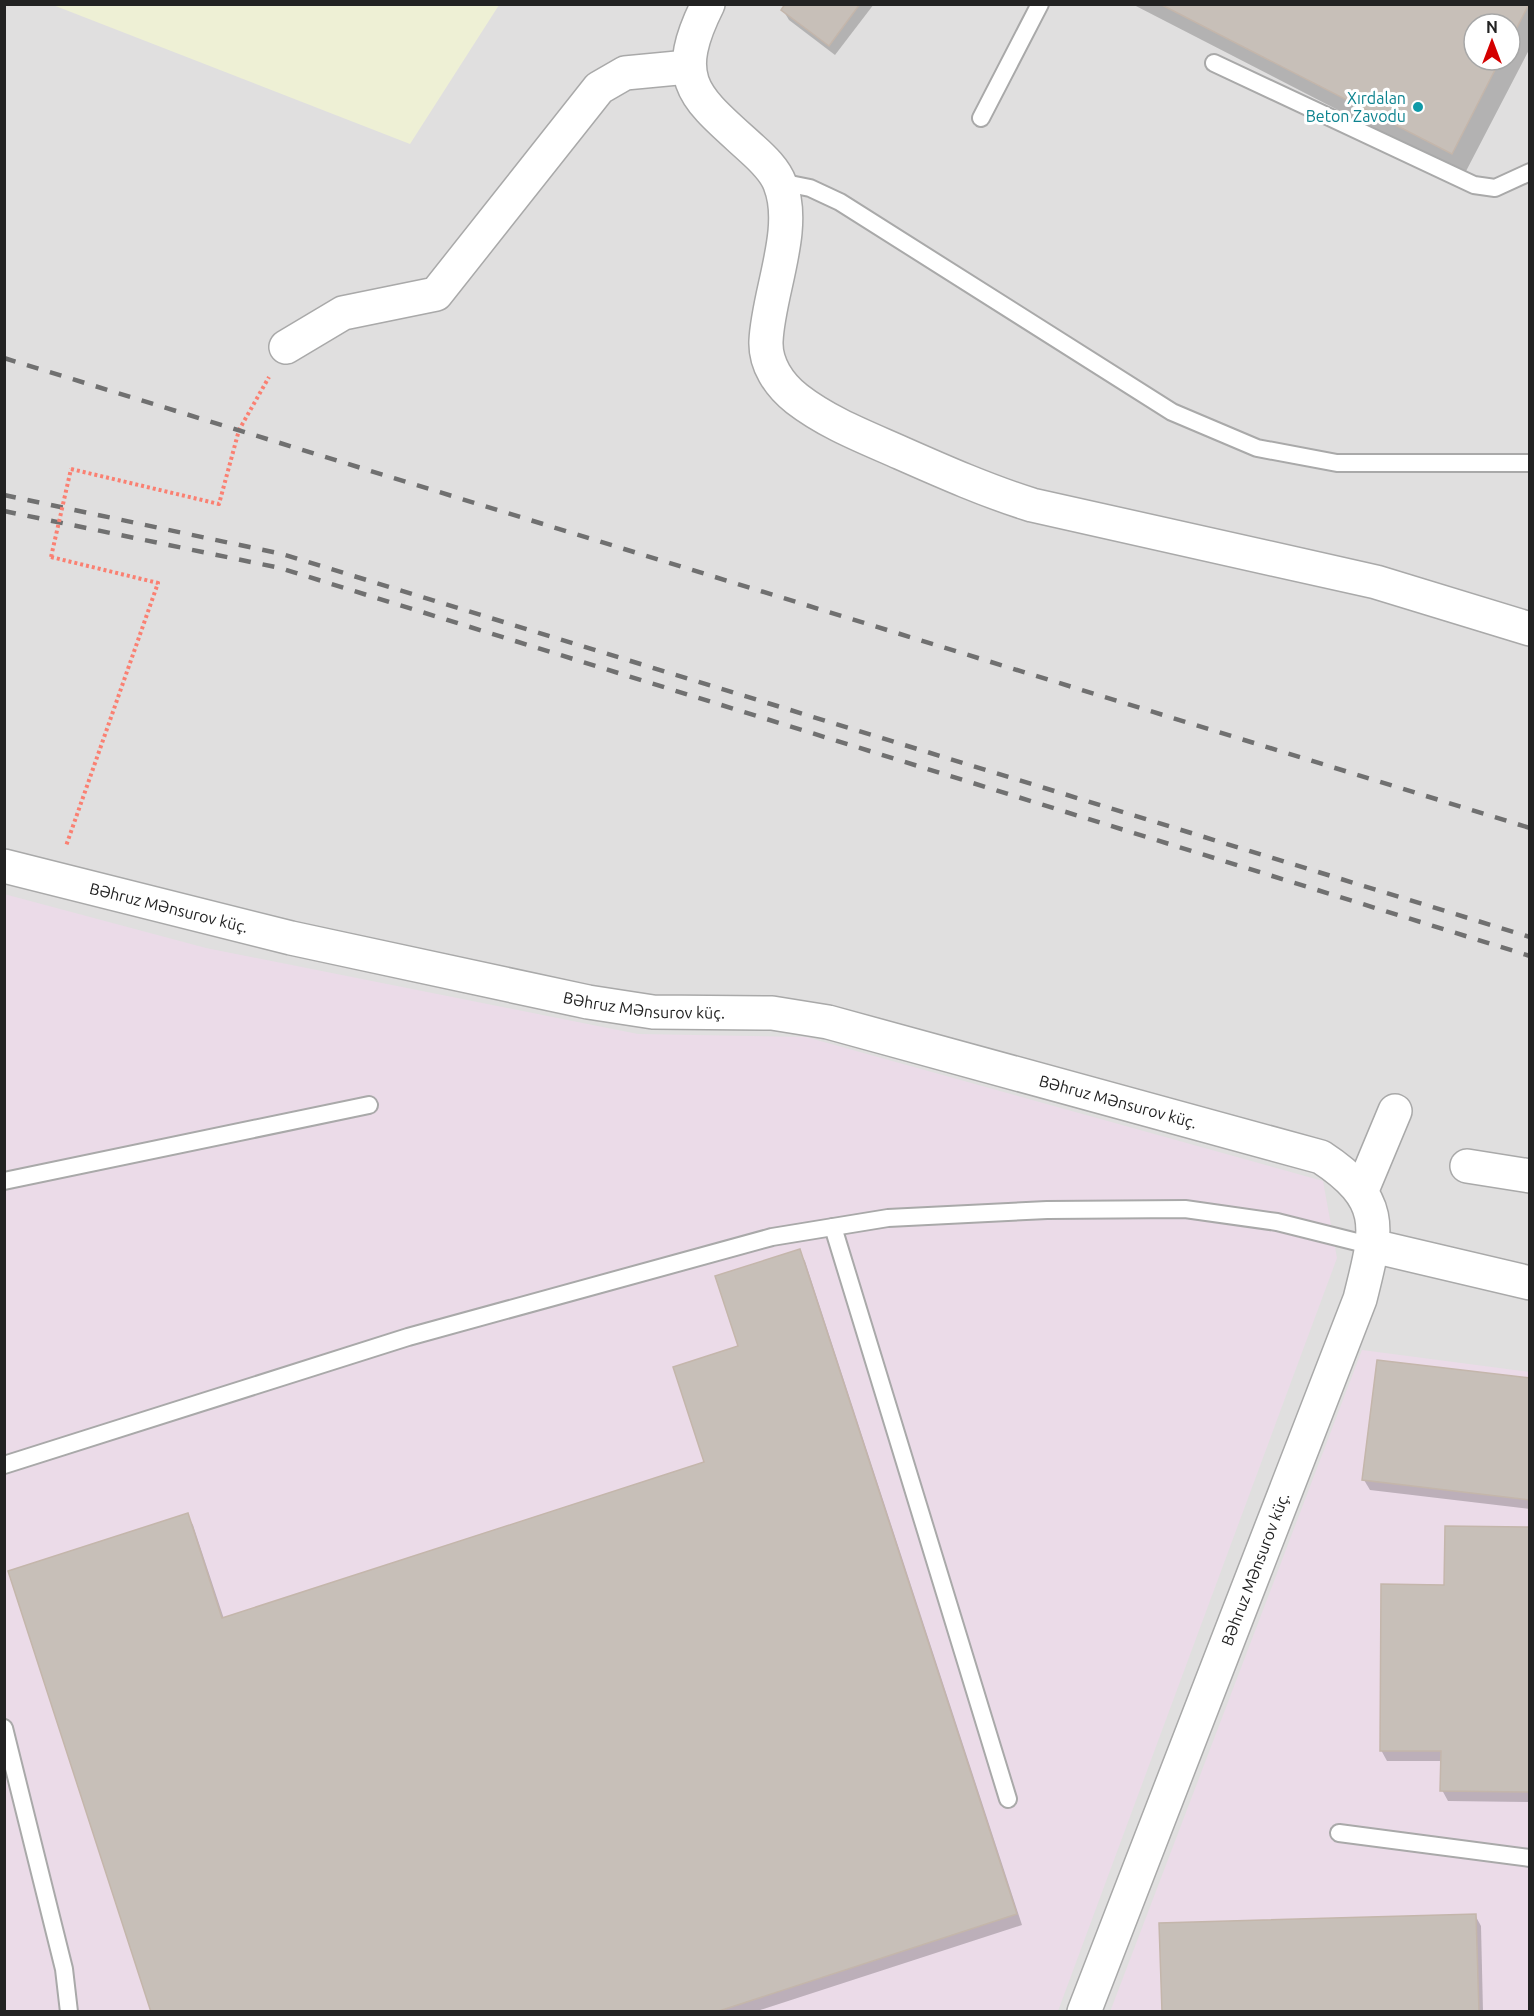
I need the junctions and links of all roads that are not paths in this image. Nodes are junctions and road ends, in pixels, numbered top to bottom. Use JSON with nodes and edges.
{"nodes":[{"id":1,"x":708,"y":4,"type":"edge"},
{"id":2,"x":1040,"y":4,"type":"edge"},
{"id":3,"x":1214,"y":63,"type":"dead end"},
{"id":4,"x":688,"y":67,"type":"junction"},
{"id":5,"x":981,"y":118,"type":"dead end"},
{"id":6,"x":1530,"y":172,"type":"edge"},
{"id":7,"x":780,"y":182,"type":"junction"},
{"id":8,"x":286,"y":347,"type":"road end"},
{"id":9,"x":1530,"y":462,"type":"edge"},
{"id":10,"x":1530,"y":629,"type":"edge"},
{"id":11,"x":4,"y":866,"type":"edge"},
{"id":12,"x":369,"y":1105,"type":"dead end"},
{"id":13,"x":1395,"y":1111,"type":"dead end"},
{"id":14,"x":1467,"y":1166,"type":"dead end"},
{"id":15,"x":1530,"y":1176,"type":"edge"},
{"id":16,"x":4,"y":1181,"type":"edge"},
{"id":17,"x":1362,"y":1190,"type":"junction"},
{"id":18,"x":833,"y":1227,"type":"junction"},
{"id":19,"x":1373,"y":1246,"type":"junction"},
{"id":20,"x":1530,"y":1283,"type":"edge"},
{"id":21,"x":4,"y":1465,"type":"edge"},
{"id":22,"x":4,"y":1728,"type":"edge"},
{"id":23,"x":1008,"y":1799,"type":"dead end"},
{"id":24,"x":1339,"y":1833,"type":"dead end"},
{"id":25,"x":1530,"y":1858,"type":"edge"},
{"id":26,"x":69,"y":2012,"type":"edge"},
{"id":27,"x":1084,"y":2012,"type":"edge"}],
"edges":[{"from":1,"to":4,"type":"street"},
{"from":2,"to":5,"type":"lane"},
{"from":3,"to":6,"type":"lane"},
{"from":4,"to":7,"type":"street"},
{"from":4,"to":8,"type":"street"},
{"from":7,"to":9,"type":"lane"},
{"from":7,"to":10,"type":"street"},
{"from":11,"to":17,"type":"street","name":"Bəhruz Mənsurov küç."},
{"from":12,"to":16,"type":"lane"},
{"from":13,"to":17,"type":"street"},
{"from":14,"to":15,"type":"street"},
{"from":17,"to":19,"type":"street","name":"Bəhruz Mənsurov küç."},
{"from":18,"to":19,"type":"lane"},
{"from":18,"to":21,"type":"lane"},
{"from":18,"to":23,"type":"lane"},
{"from":19,"to":20,"type":"street"},
{"from":19,"to":27,"type":"street","name":"Bəhruz Mənsurov küç."},
{"from":22,"to":26,"type":"lane"},
{"from":24,"to":25,"type":"lane"}]}
